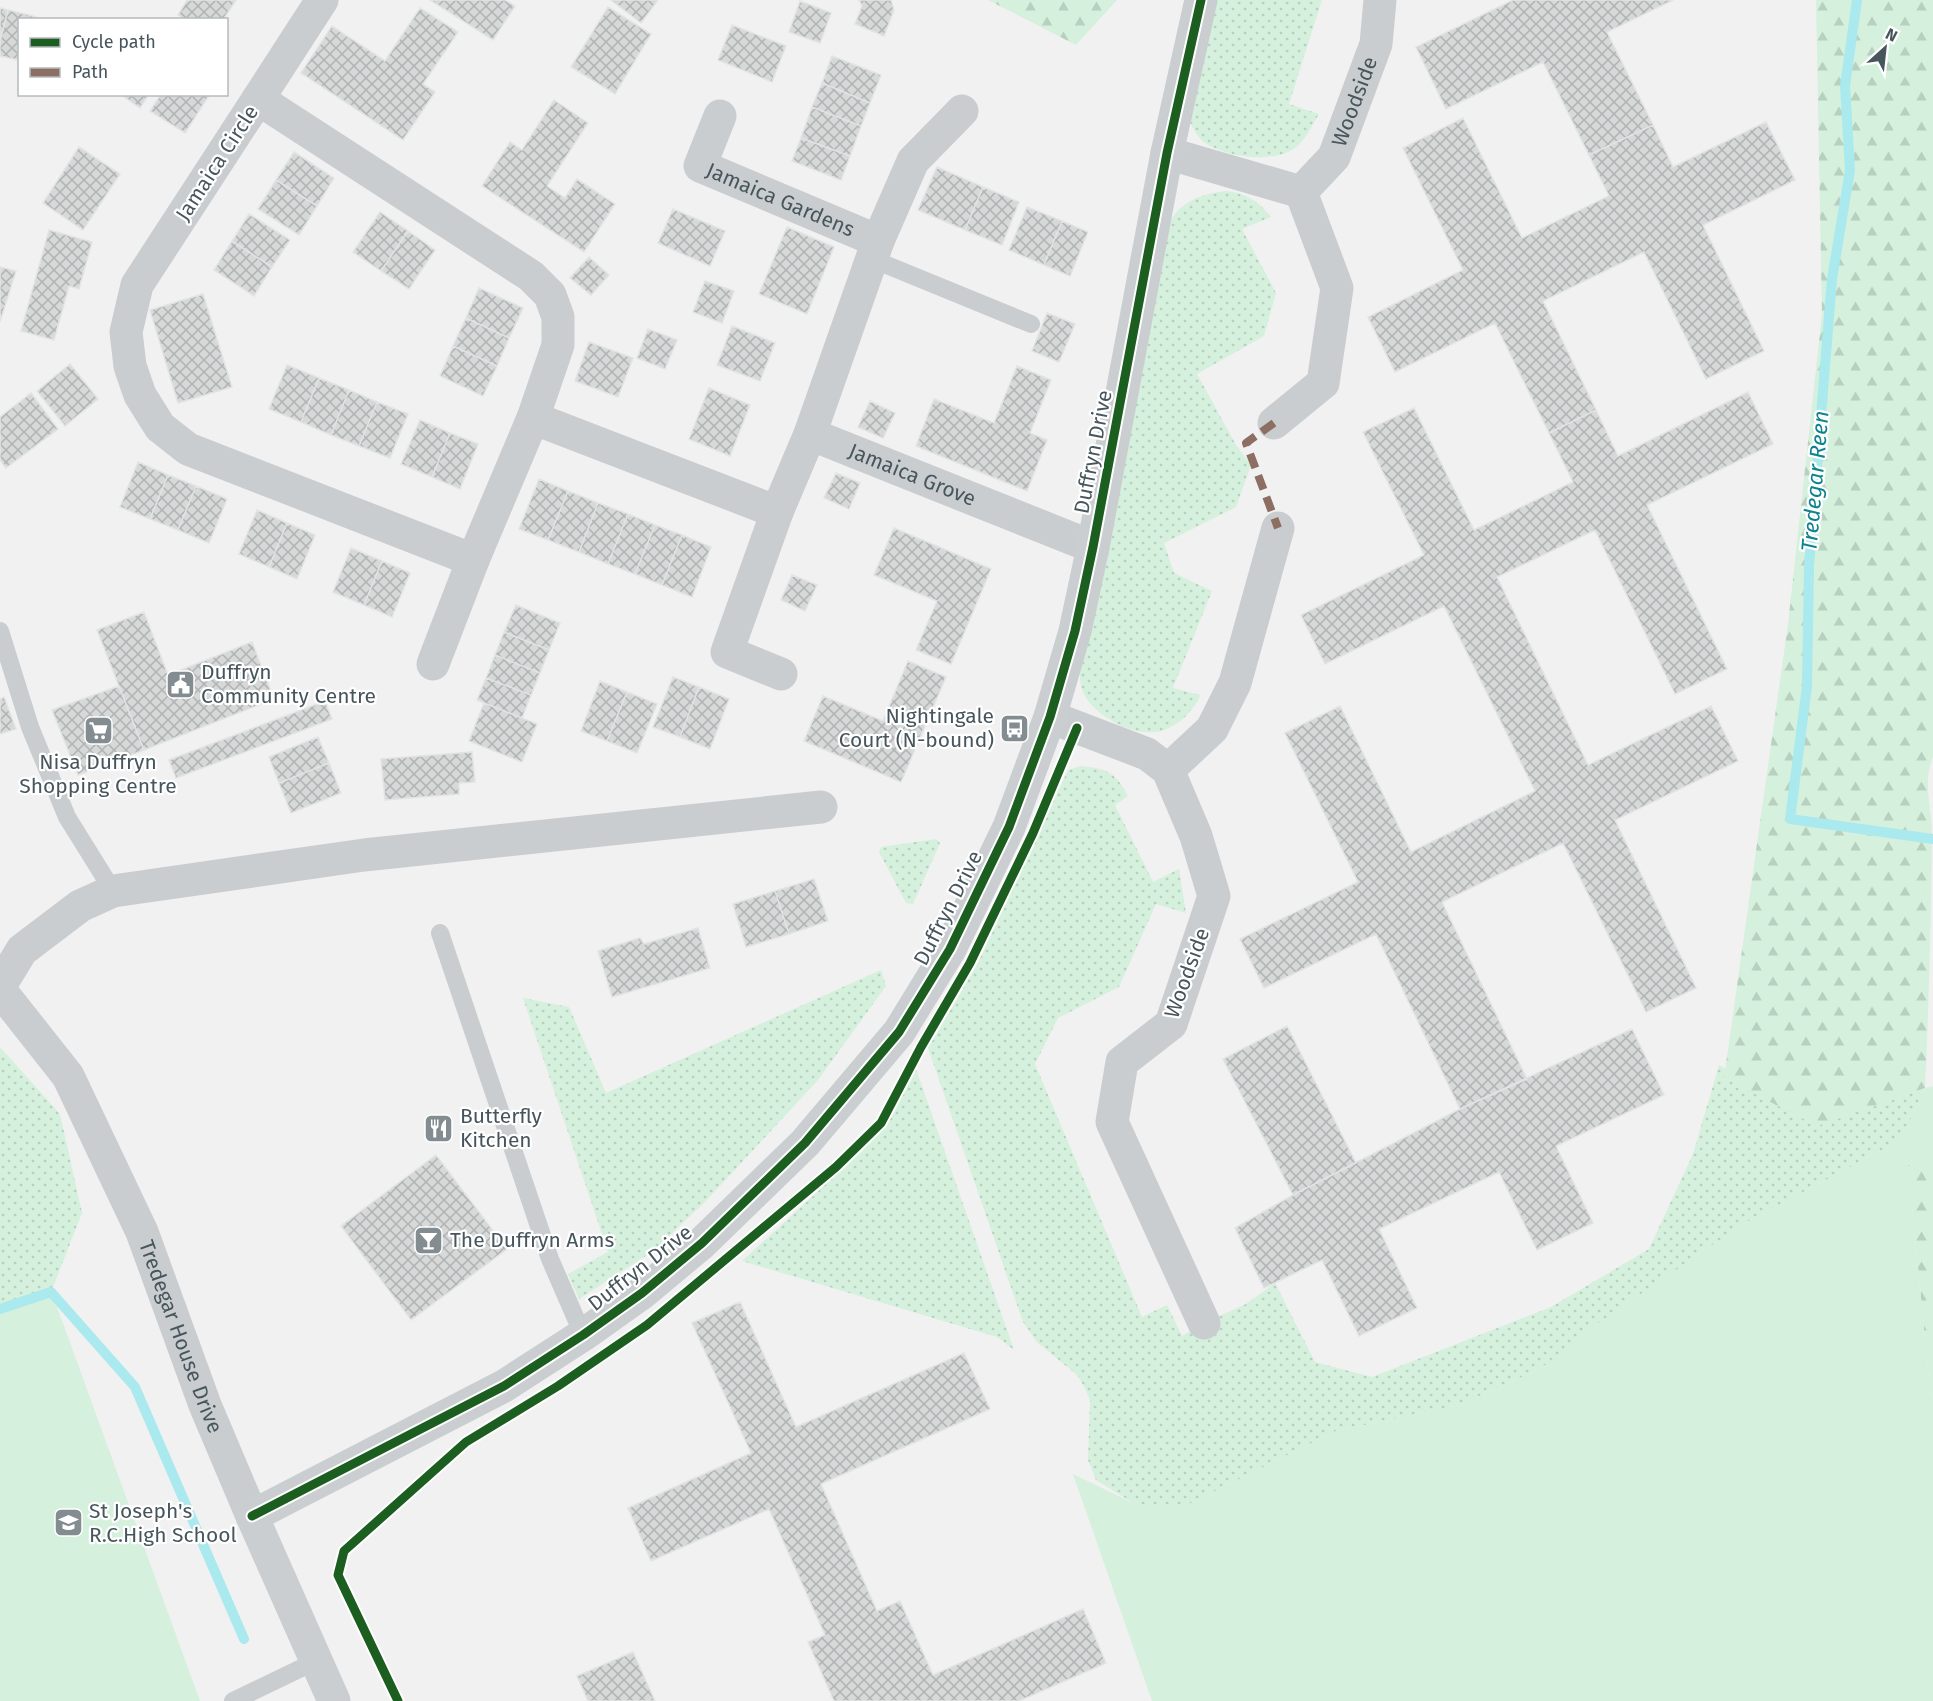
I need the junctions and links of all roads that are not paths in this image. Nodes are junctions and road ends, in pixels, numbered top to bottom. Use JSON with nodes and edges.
{"nodes":[{"id":1,"x":322,"y":0,"type":"edge"},
{"id":2,"x":1201,"y":0,"type":"edge"},
{"id":3,"x":1380,"y":0,"type":"edge"},
{"id":4,"x":258,"y":99,"type":"junction"},
{"id":5,"x":962,"y":111,"type":"dead end"},
{"id":6,"x":720,"y":116,"type":"dead end"},
{"id":7,"x":1167,"y":153,"type":"junction"},
{"id":8,"x":1301,"y":192,"type":"junction"},
{"id":9,"x":875,"y":250,"type":"junction"},
{"id":10,"x":1031,"y":324,"type":"dead end"},
{"id":11,"x":533,"y":418,"type":"junction"},
{"id":12,"x":1274,"y":423,"type":"dead end"},
{"id":13,"x":810,"y":434,"type":"junction"},
{"id":14,"x":777,"y":512,"type":"junction"},
{"id":15,"x":1278,"y":528,"type":"dead end"},
{"id":16,"x":1093,"y":547,"type":"junction"},
{"id":17,"x":473,"y":560,"type":"junction"},
{"id":18,"x":0,"y":631,"type":"edge"},
{"id":19,"x":433,"y":664,"type":"dead end"},
{"id":20,"x":781,"y":674,"type":"dead end"},
{"id":21,"x":1050,"y":717,"type":"junction"},
{"id":22,"x":1168,"y":770,"type":"junction"},
{"id":23,"x":821,"y":807,"type":"dead end"},
{"id":24,"x":113,"y":891,"type":"junction"},
{"id":25,"x":440,"y":933,"type":"dead end"},
{"id":26,"x":0,"y":988,"type":"edge"},
{"id":27,"x":1204,"y":1323,"type":"dead end"},
{"id":28,"x":582,"y":1335,"type":"junction"},
{"id":29,"x":252,"y":1516,"type":"junction"},
{"id":30,"x":315,"y":1661,"type":"junction"},
{"id":31,"x":233,"y":1701,"type":"edge"},
{"id":32,"x":334,"y":1701,"type":"edge"}],
"edges":[{"from":1,"to":4,"type":"street"},
{"from":2,"to":7,"type":"street","name":"Duffryn Drive"},
{"from":3,"to":8,"type":"street","name":"Woodside"},
{"from":4,"to":11,"type":"street","name":"Jamaica Circle"},
{"from":4,"to":17,"type":"street","name":"Jamaica Circle"},
{"from":5,"to":9,"type":"street","name":"Jamaica Gardens"},
{"from":6,"to":9,"type":"street","name":"Jamaica Gardens"},
{"from":7,"to":8,"type":"street"},
{"from":7,"to":16,"type":"street","name":"Duffryn Drive"},
{"from":8,"to":12,"type":"street"},
{"from":9,"to":10,"type":"lane"},
{"from":9,"to":13,"type":"street","name":"Jamaica Gardens"},
{"from":11,"to":14,"type":"street"},
{"from":11,"to":17,"type":"street","name":"Jamaica Circle"},
{"from":13,"to":14,"type":"street"},
{"from":13,"to":16,"type":"street","name":"Jamaica Grove"},
{"from":14,"to":20,"type":"street"},
{"from":15,"to":22,"type":"street"},
{"from":16,"to":21,"type":"street","name":"Duffryn Drive"},
{"from":17,"to":19,"type":"street","name":"Jamaica Circle"},
{"from":18,"to":24,"type":"lane"},
{"from":21,"to":22,"type":"street"},
{"from":21,"to":28,"type":"street","name":"Duffryn Drive"},
{"from":22,"to":27,"type":"street","name":"Woodside"},
{"from":23,"to":24,"type":"street","name":"Tredegar House Drive"},
{"from":24,"to":26,"type":"street","name":"Tredegar House Drive"},
{"from":25,"to":28,"type":"lane"},
{"from":26,"to":29,"type":"street","name":"Tredegar House Drive"},
{"from":28,"to":29,"type":"street","name":"Duffryn Drive"},
{"from":29,"to":30,"type":"street","name":"Tredegar House Drive"},
{"from":30,"to":31,"type":"lane"},
{"from":30,"to":32,"type":"street","name":"Tredegar House Drive"}]}
